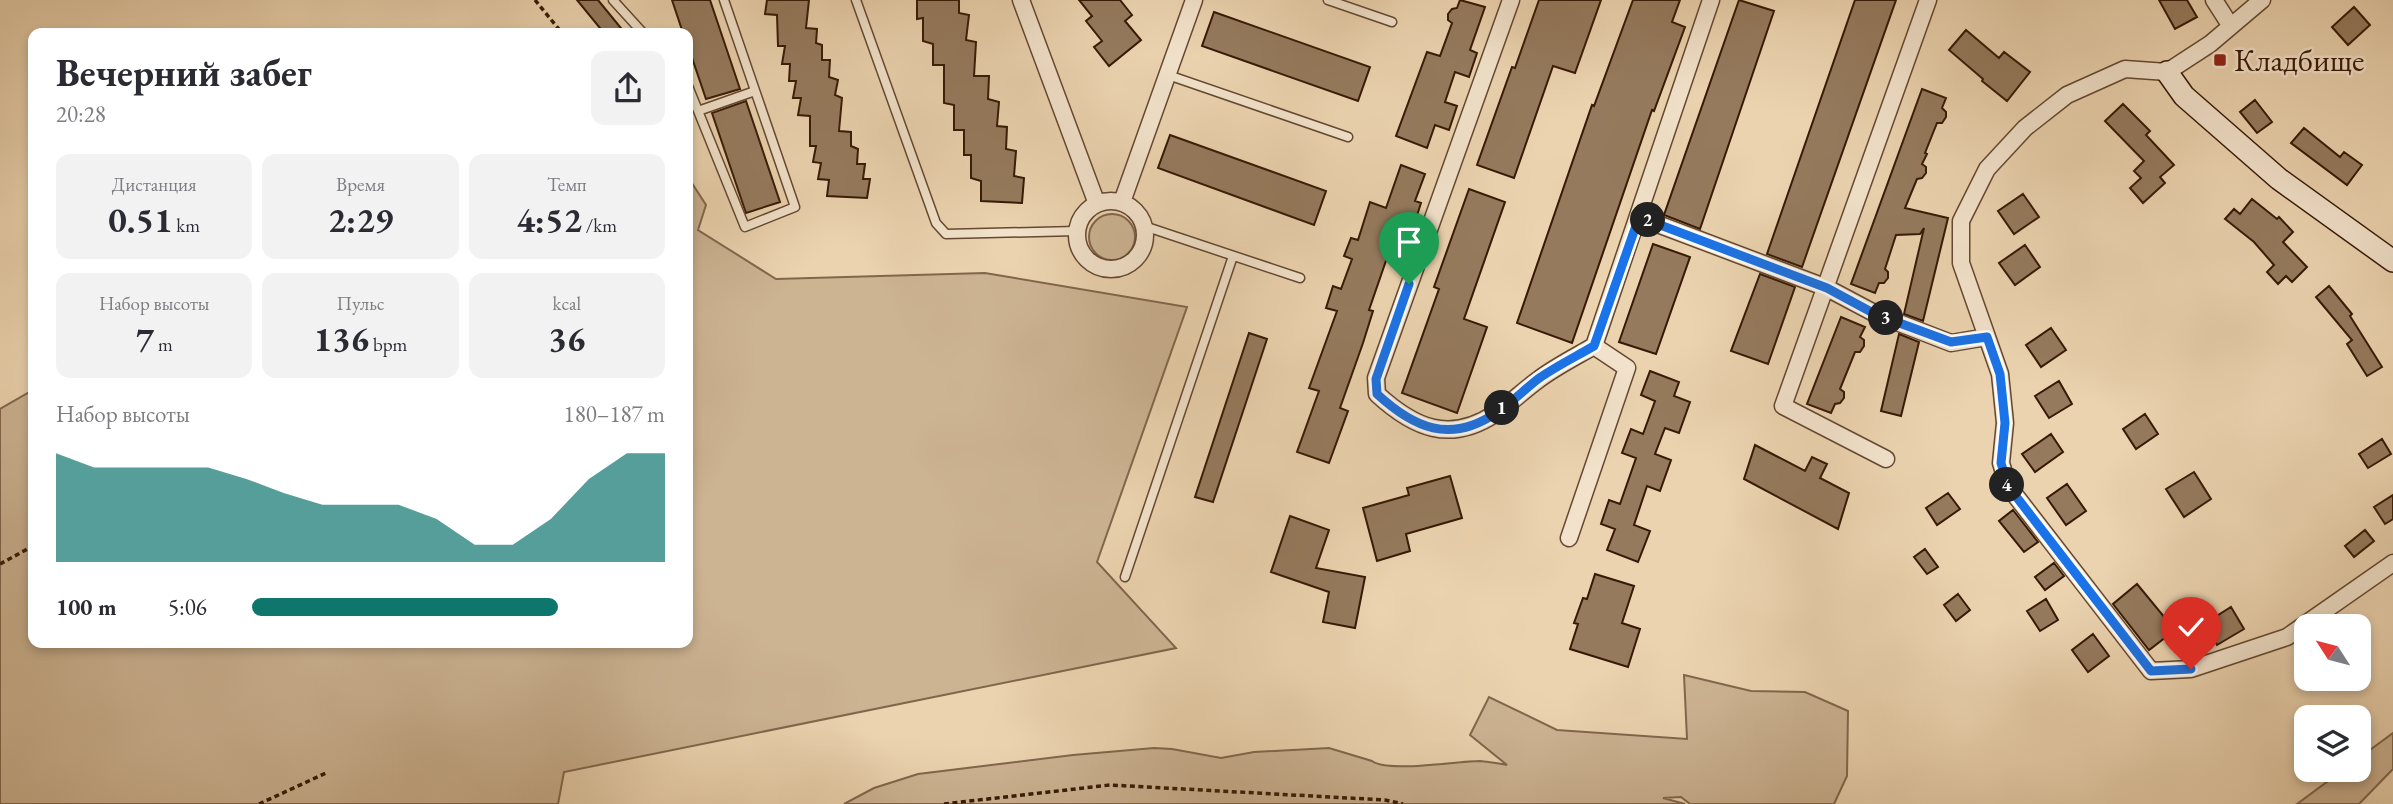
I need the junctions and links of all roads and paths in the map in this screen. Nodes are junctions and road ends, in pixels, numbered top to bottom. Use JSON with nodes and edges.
{"nodes":[{"id":1,"x":536,"y":0,"type":"edge"},
{"id":2,"x":613,"y":0,"type":"edge"},
{"id":3,"x":724,"y":0,"type":"edge"},
{"id":4,"x":856,"y":0,"type":"edge"},
{"id":5,"x":1021,"y":0,"type":"edge"},
{"id":6,"x":1328,"y":0,"type":"edge"},
{"id":7,"x":1511,"y":0,"type":"edge"},
{"id":8,"x":1711,"y":0,"type":"edge"},
{"id":9,"x":1928,"y":0,"type":"edge"},
{"id":10,"x":2214,"y":0,"type":"edge"},
{"id":11,"x":2262,"y":0,"type":"edge"},
{"id":12,"x":1189,"y":4,"type":"edge"},
{"id":13,"x":1392,"y":22,"type":"dead end"},
{"id":14,"x":2230,"y":25,"type":"junction"},
{"id":15,"x":558,"y":28,"type":"edge"},
{"id":16,"x":638,"y":28,"type":"edge"},
{"id":17,"x":2167,"y":72,"type":"junction"},
{"id":18,"x":1168,"y":75,"type":"junction"},
{"id":19,"x":755,"y":91,"type":"junction"},
{"id":20,"x":693,"y":98,"type":"edge"},
{"id":21,"x":698,"y":111,"type":"junction"},
{"id":22,"x":1348,"y":136,"type":"dead end"},
{"id":23,"x":1122,"y":202,"type":"junction"},
{"id":24,"x":1097,"y":204,"type":"junction"},
{"id":25,"x":1639,"y":217,"type":"junction"},
{"id":26,"x":1144,"y":226,"type":"junction"},
{"id":27,"x":1077,"y":231,"type":"junction"},
{"id":28,"x":1233,"y":256,"type":"junction"},
{"id":29,"x":2393,"y":261,"type":"edge"},
{"id":30,"x":1300,"y":278,"type":"dead end"},
{"id":31,"x":1827,"y":288,"type":"junction"},
{"id":32,"x":1987,"y":337,"type":"junction"},
{"id":33,"x":1594,"y":346,"type":"junction"},
{"id":34,"x":1886,"y":459,"type":"dead end"},
{"id":35,"x":1569,"y":538,"type":"dead end"},
{"id":36,"x":28,"y":549,"type":"edge"},
{"id":37,"x":2393,"y":563,"type":"edge"},
{"id":38,"x":0,"y":564,"type":"edge"},
{"id":39,"x":1125,"y":577,"type":"dead end"},
{"id":40,"x":326,"y":773,"type":"dead end"},
{"id":41,"x":259,"y":804,"type":"edge"},
{"id":42,"x":944,"y":804,"type":"edge"},
{"id":43,"x":1403,"y":804,"type":"edge"}],
"edges":[{"from":1,"to":15,"type":"path"},
{"from":2,"to":16,"type":"lane"},
{"from":3,"to":19,"type":"lane"},
{"from":4,"to":27,"type":"lane"},
{"from":5,"to":24,"type":"street"},
{"from":6,"to":13,"type":"lane"},
{"from":7,"to":33,"type":"street"},
{"from":8,"to":25,"type":"street"},
{"from":9,"to":31,"type":"street"},
{"from":10,"to":14,"type":"street"},
{"from":11,"to":14,"type":"street"},
{"from":12,"to":18,"type":"street"},
{"from":14,"to":17,"type":"street"},
{"from":17,"to":29,"type":"street"},
{"from":17,"to":32,"type":"street"},
{"from":18,"to":22,"type":"lane"},
{"from":18,"to":23,"type":"street"},
{"from":19,"to":21,"type":"lane"},
{"from":19,"to":21,"type":"lane"},
{"from":20,"to":21,"type":"lane"},
{"from":23,"to":24,"type":"street"},
{"from":23,"to":26,"type":"street"},
{"from":24,"to":27,"type":"street"},
{"from":25,"to":31,"type":"street"},
{"from":25,"to":33,"type":"street"},
{"from":26,"to":27,"type":"street"},
{"from":26,"to":28,"type":"lane"},
{"from":28,"to":30,"type":"lane"},
{"from":28,"to":39,"type":"lane"},
{"from":31,"to":32,"type":"street"},
{"from":31,"to":34,"type":"street"},
{"from":32,"to":37,"type":"street"},
{"from":33,"to":35,"type":"street"},
{"from":36,"to":38,"type":"path"},
{"from":40,"to":41,"type":"path"},
{"from":42,"to":43,"type":"path"}]}
